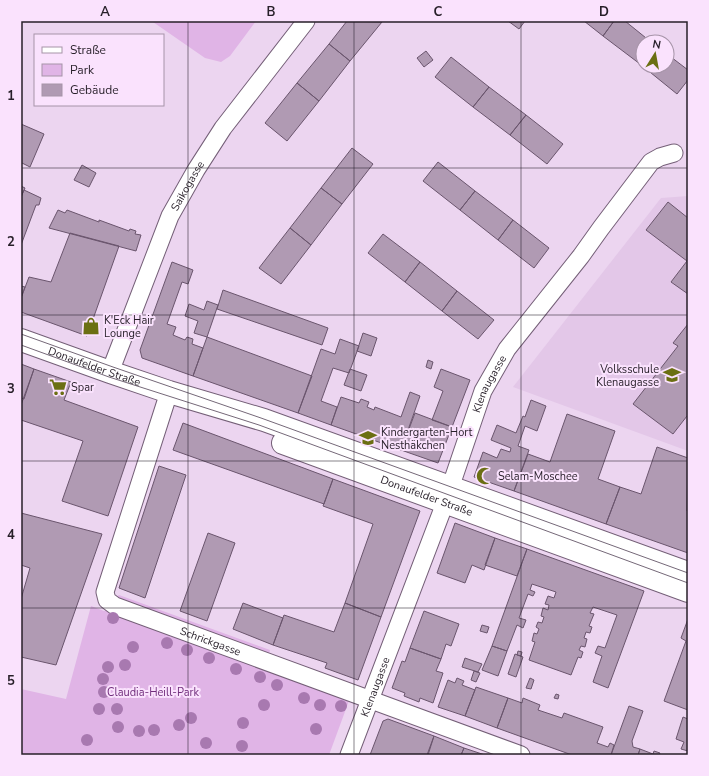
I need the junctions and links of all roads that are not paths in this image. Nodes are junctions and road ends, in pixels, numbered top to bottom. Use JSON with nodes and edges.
{"nodes":[{"id":1,"x":306,"y":21,"type":"edge"},
{"id":2,"x":674,"y":152,"type":"dead end"},
{"id":3,"x":21,"y":340,"type":"edge"},
{"id":4,"x":110,"y":372,"type":"junction"},
{"id":5,"x":169,"y":392,"type":"junction"},
{"id":6,"x":448,"y":495,"type":"junction"},
{"id":7,"x":688,"y":573,"type":"edge"},
{"id":8,"x":688,"y":591,"type":"edge"},
{"id":9,"x":371,"y":699,"type":"junction"},
{"id":10,"x":349,"y":755,"type":"edge"},
{"id":11,"x":521,"y":755,"type":"edge"}],
"edges":[{"from":1,"to":4,"type":"street","name":"Saikogasse"},
{"from":2,"to":6,"type":"street","name":"Klenaugasse"},
{"from":3,"to":4,"type":"main road","name":"Donaufelder Straße"},
{"from":4,"to":5,"type":"main road","name":"Donaufelder Straße"},
{"from":5,"to":6,"type":"main road","name":"Donaufelder Straße"},
{"from":5,"to":9,"type":"street","name":"Schrickgasse"},
{"from":6,"to":7,"type":"main road","name":"Donaufelder Straße"},
{"from":6,"to":8,"type":"main road","name":"Donaufelder Straße"},
{"from":6,"to":9,"type":"street","name":"Klenaugasse"},
{"from":9,"to":10,"type":"street","name":"Klenaugasse"},
{"from":9,"to":11,"type":"street","name":"Schrickgasse"}]}
